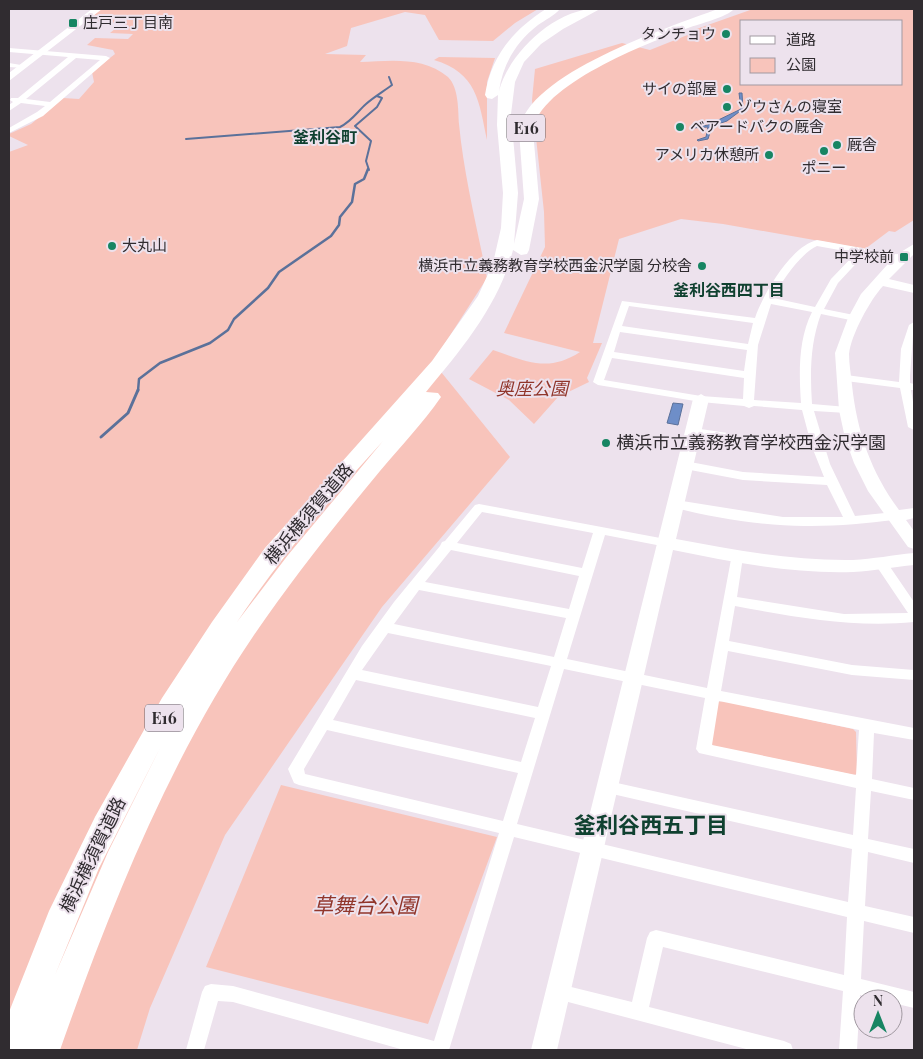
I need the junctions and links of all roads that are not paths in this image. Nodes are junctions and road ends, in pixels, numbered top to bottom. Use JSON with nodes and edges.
{"nodes":[{"id":1,"x":97,"y":9,"type":"edge"},
{"id":2,"x":554,"y":9,"type":"edge"},
{"id":3,"x":594,"y":9,"type":"edge"},
{"id":4,"x":606,"y":9,"type":"edge"},
{"id":5,"x":728,"y":9,"type":"edge"},
{"id":6,"x":537,"y":47,"type":"junction"},
{"id":7,"x":9,"y":50,"type":"edge"},
{"id":8,"x":41,"y":53,"type":"junction"},
{"id":9,"x":74,"y":56,"type":"junction"},
{"id":10,"x":523,"y":63,"type":"junction"},
{"id":11,"x":9,"y":65,"type":"edge"},
{"id":12,"x":23,"y":66,"type":"junction"},
{"id":13,"x":9,"y":78,"type":"edge"},
{"id":14,"x":9,"y":100,"type":"edge"},
{"id":15,"x":18,"y":100,"type":"junction"},
{"id":16,"x":52,"y":104,"type":"junction"},
{"id":17,"x":9,"y":109,"type":"edge"},
{"id":18,"x":9,"y":131,"type":"edge"},
{"id":19,"x":914,"y":248,"type":"edge"},
{"id":20,"x":520,"y":250,"type":"junction"},
{"id":21,"x":862,"y":252,"type":"junction"},
{"id":22,"x":901,"y":258,"type":"junction"},
{"id":23,"x":880,"y":280,"type":"junction"},
{"id":24,"x":914,"y":289,"type":"edge"},
{"id":25,"x":493,"y":294,"type":"junction"},
{"id":26,"x":768,"y":300,"type":"junction"},
{"id":27,"x":818,"y":311,"type":"junction"},
{"id":28,"x":855,"y":318,"type":"junction"},
{"id":29,"x":757,"y":322,"type":"junction"},
{"id":30,"x":914,"y":325,"type":"edge"},
{"id":31,"x":616,"y":328,"type":"junction"},
{"id":32,"x":750,"y":347,"type":"junction"},
{"id":33,"x":608,"y":354,"type":"junction"},
{"id":34,"x":748,"y":375,"type":"junction"},
{"id":35,"x":846,"y":378,"type":"junction"},
{"id":36,"x":910,"y":387,"type":"edge"},
{"id":37,"x":701,"y":399,"type":"junction"},
{"id":38,"x":749,"y":404,"type":"junction"},
{"id":39,"x":807,"y":409,"type":"junction"},
{"id":40,"x":848,"y":410,"type":"junction"},
{"id":41,"x":914,"y":427,"type":"edge"},
{"id":42,"x":394,"y":428,"type":"junction"},
{"id":43,"x":694,"y":431,"type":"junction"},
{"id":44,"x":815,"y":444,"type":"junction"},
{"id":45,"x":685,"y":465,"type":"junction"},
{"id":46,"x":830,"y":481,"type":"junction"},
{"id":47,"x":676,"y":504,"type":"junction"},
{"id":48,"x":914,"y":513,"type":"edge"},
{"id":49,"x":895,"y":516,"type":"junction"},
{"id":50,"x":851,"y":521,"type":"junction"},
{"id":51,"x":600,"y":530,"type":"junction"},
{"id":52,"x":667,"y":543,"type":"junction"},
{"id":53,"x":914,"y":544,"type":"edge"},
{"id":54,"x":446,"y":545,"type":"junction"},
{"id":55,"x":736,"y":557,"type":"junction"},
{"id":56,"x":914,"y":559,"type":"edge"},
{"id":57,"x":881,"y":564,"type":"junction"},
{"id":58,"x":586,"y":573,"type":"junction"},
{"id":59,"x":416,"y":585,"type":"junction"},
{"id":60,"x":729,"y":600,"type":"junction"},
{"id":61,"x":914,"y":612,"type":"edge"},
{"id":62,"x":573,"y":615,"type":"junction"},
{"id":63,"x":914,"y":617,"type":"edge"},
{"id":64,"x":385,"y":627,"type":"junction"},
{"id":65,"x":722,"y":645,"type":"junction"},
{"id":66,"x":559,"y":662,"type":"junction"},
{"id":67,"x":354,"y":674,"type":"junction"},
{"id":68,"x":914,"y":674,"type":"edge"},
{"id":69,"x":633,"y":677,"type":"junction"},
{"id":70,"x":713,"y":695,"type":"junction"},
{"id":71,"x":543,"y":714,"type":"junction"},
{"id":72,"x":323,"y":723,"type":"junction"},
{"id":73,"x":867,"y":726,"type":"junction"},
{"id":74,"x":914,"y":734,"type":"edge"},
{"id":75,"x":526,"y":769,"type":"junction"},
{"id":76,"x":863,"y":782,"type":"junction"},
{"id":77,"x":608,"y":787,"type":"junction"},
{"id":78,"x":914,"y":794,"type":"edge"},
{"id":79,"x":509,"y":828,"type":"junction"},
{"id":80,"x":859,"y":844,"type":"junction"},
{"id":81,"x":593,"y":849,"type":"junction"},
{"id":82,"x":914,"y":856,"type":"edge"},
{"id":83,"x":856,"y":911,"type":"junction"},
{"id":84,"x":914,"y":925,"type":"edge"},
{"id":85,"x":851,"y":985,"type":"junction"},
{"id":86,"x":559,"y":992,"type":"junction"},
{"id":87,"x":914,"y":1000,"type":"edge"},
{"id":88,"x":638,"y":1012,"type":"junction"},
{"id":89,"x":11,"y":1050,"type":"edge"},
{"id":90,"x":43,"y":1050,"type":"edge"},
{"id":91,"x":195,"y":1050,"type":"edge"},
{"id":92,"x":435,"y":1050,"type":"edge"},
{"id":93,"x":440,"y":1050,"type":"edge"},
{"id":94,"x":544,"y":1050,"type":"edge"},
{"id":95,"x":784,"y":1050,"type":"edge"},
{"id":96,"x":848,"y":1050,"type":"edge"}],
"edges":[{"from":1,"to":8,"type":"street"},
{"from":2,"to":25,"type":"highway","number":"E16"},
{"from":3,"to":6,"type":"highway","name":"横浜横須賀道路","number":"E16"},
{"from":4,"to":6,"type":"highway","name":"横浜横須賀道路","number":"E16"},
{"from":5,"to":20,"type":"highway","number":"E16"},
{"from":6,"to":10,"type":"highway","name":"横浜横須賀道路","number":"E16"},
{"from":7,"to":8,"type":"street"},
{"from":8,"to":9,"type":"street"},
{"from":8,"to":12,"type":"street"},
{"from":9,"to":15,"type":"street"},
{"from":9,"to":16,"type":"street"},
{"from":10,"to":20,"type":"highway","name":"横浜横須賀道路","number":"E16"},
{"from":10,"to":25,"type":"highway","name":"横浜横須賀道路","number":"E16"},
{"from":11,"to":12,"type":"street"},
{"from":12,"to":13,"type":"street"},
{"from":14,"to":15,"type":"street"},
{"from":15,"to":16,"type":"street"},
{"from":15,"to":17,"type":"street"},
{"from":16,"to":18,"type":"street"},
{"from":19,"to":22,"type":"street"},
{"from":20,"to":25,"type":"highway","name":"横浜横須賀道路","number":"E16"},
{"from":21,"to":22,"type":"street"},
{"from":21,"to":26,"type":"street"},
{"from":21,"to":27,"type":"street"},
{"from":22,"to":23,"type":"street"},
{"from":23,"to":24,"type":"street"},
{"from":23,"to":28,"type":"street"},
{"from":25,"to":42,"type":"highway","name":"横浜横須賀道路","number":"E16"},
{"from":26,"to":27,"type":"street"},
{"from":26,"to":29,"type":"street"},
{"from":27,"to":28,"type":"street"},
{"from":27,"to":39,"type":"street"},
{"from":28,"to":35,"type":"street"},
{"from":29,"to":31,"type":"street"},
{"from":29,"to":32,"type":"street"},
{"from":30,"to":36,"type":"street"},
{"from":31,"to":32,"type":"street"},
{"from":31,"to":33,"type":"street"},
{"from":32,"to":34,"type":"street"},
{"from":33,"to":34,"type":"street"},
{"from":33,"to":37,"type":"street"},
{"from":34,"to":38,"type":"street"},
{"from":35,"to":36,"type":"street"},
{"from":35,"to":40,"type":"street"},
{"from":36,"to":41,"type":"street"},
{"from":37,"to":38,"type":"street"},
{"from":37,"to":43,"type":"street"},
{"from":38,"to":39,"type":"street"},
{"from":39,"to":40,"type":"street"},
{"from":39,"to":44,"type":"street"},
{"from":40,"to":49,"type":"street"},
{"from":42,"to":89,"type":"highway","name":"横浜横須賀道路","number":"E16"},
{"from":42,"to":90,"type":"highway","name":"横浜横須賀道路","number":"E16"},
{"from":43,"to":44,"type":"street"},
{"from":43,"to":45,"type":"street"},
{"from":44,"to":46,"type":"street"},
{"from":45,"to":46,"type":"street"},
{"from":45,"to":47,"type":"street"},
{"from":46,"to":50,"type":"street"},
{"from":47,"to":50,"type":"street"},
{"from":47,"to":52,"type":"street"},
{"from":48,"to":49,"type":"street"},
{"from":49,"to":50,"type":"street"},
{"from":49,"to":53,"type":"street"},
{"from":51,"to":52,"type":"street"},
{"from":51,"to":54,"type":"street"},
{"from":51,"to":58,"type":"street"},
{"from":52,"to":55,"type":"street"},
{"from":52,"to":69,"type":"street"},
{"from":54,"to":58,"type":"street"},
{"from":54,"to":59,"type":"street"},
{"from":55,"to":57,"type":"street"},
{"from":55,"to":60,"type":"street"},
{"from":56,"to":57,"type":"street"},
{"from":57,"to":61,"type":"street"},
{"from":58,"to":62,"type":"street"},
{"from":59,"to":62,"type":"street"},
{"from":59,"to":64,"type":"street"},
{"from":60,"to":63,"type":"street"},
{"from":60,"to":65,"type":"street"},
{"from":62,"to":66,"type":"street"},
{"from":64,"to":66,"type":"street"},
{"from":64,"to":67,"type":"street"},
{"from":65,"to":68,"type":"street"},
{"from":65,"to":70,"type":"street"},
{"from":66,"to":69,"type":"street"},
{"from":66,"to":71,"type":"street"},
{"from":67,"to":71,"type":"street"},
{"from":67,"to":72,"type":"street"},
{"from":69,"to":70,"type":"street"},
{"from":69,"to":77,"type":"street"},
{"from":70,"to":73,"type":"street"},
{"from":70,"to":76,"type":"street"},
{"from":71,"to":75,"type":"street"},
{"from":72,"to":75,"type":"street"},
{"from":72,"to":79,"type":"street"},
{"from":73,"to":74,"type":"street"},
{"from":73,"to":76,"type":"street"},
{"from":75,"to":79,"type":"street"},
{"from":76,"to":78,"type":"street"},
{"from":76,"to":80,"type":"street"},
{"from":77,"to":80,"type":"street"},
{"from":77,"to":81,"type":"street"},
{"from":79,"to":81,"type":"street"},
{"from":79,"to":93,"type":"street"},
{"from":80,"to":82,"type":"street"},
{"from":80,"to":83,"type":"street"},
{"from":81,"to":83,"type":"street"},
{"from":81,"to":86,"type":"street"},
{"from":83,"to":84,"type":"street"},
{"from":83,"to":85,"type":"street"},
{"from":85,"to":87,"type":"street"},
{"from":85,"to":88,"type":"street"},
{"from":85,"to":96,"type":"street"},
{"from":86,"to":88,"type":"street"},
{"from":86,"to":94,"type":"street"},
{"from":88,"to":95,"type":"street"},
{"from":91,"to":92,"type":"street"}]}
